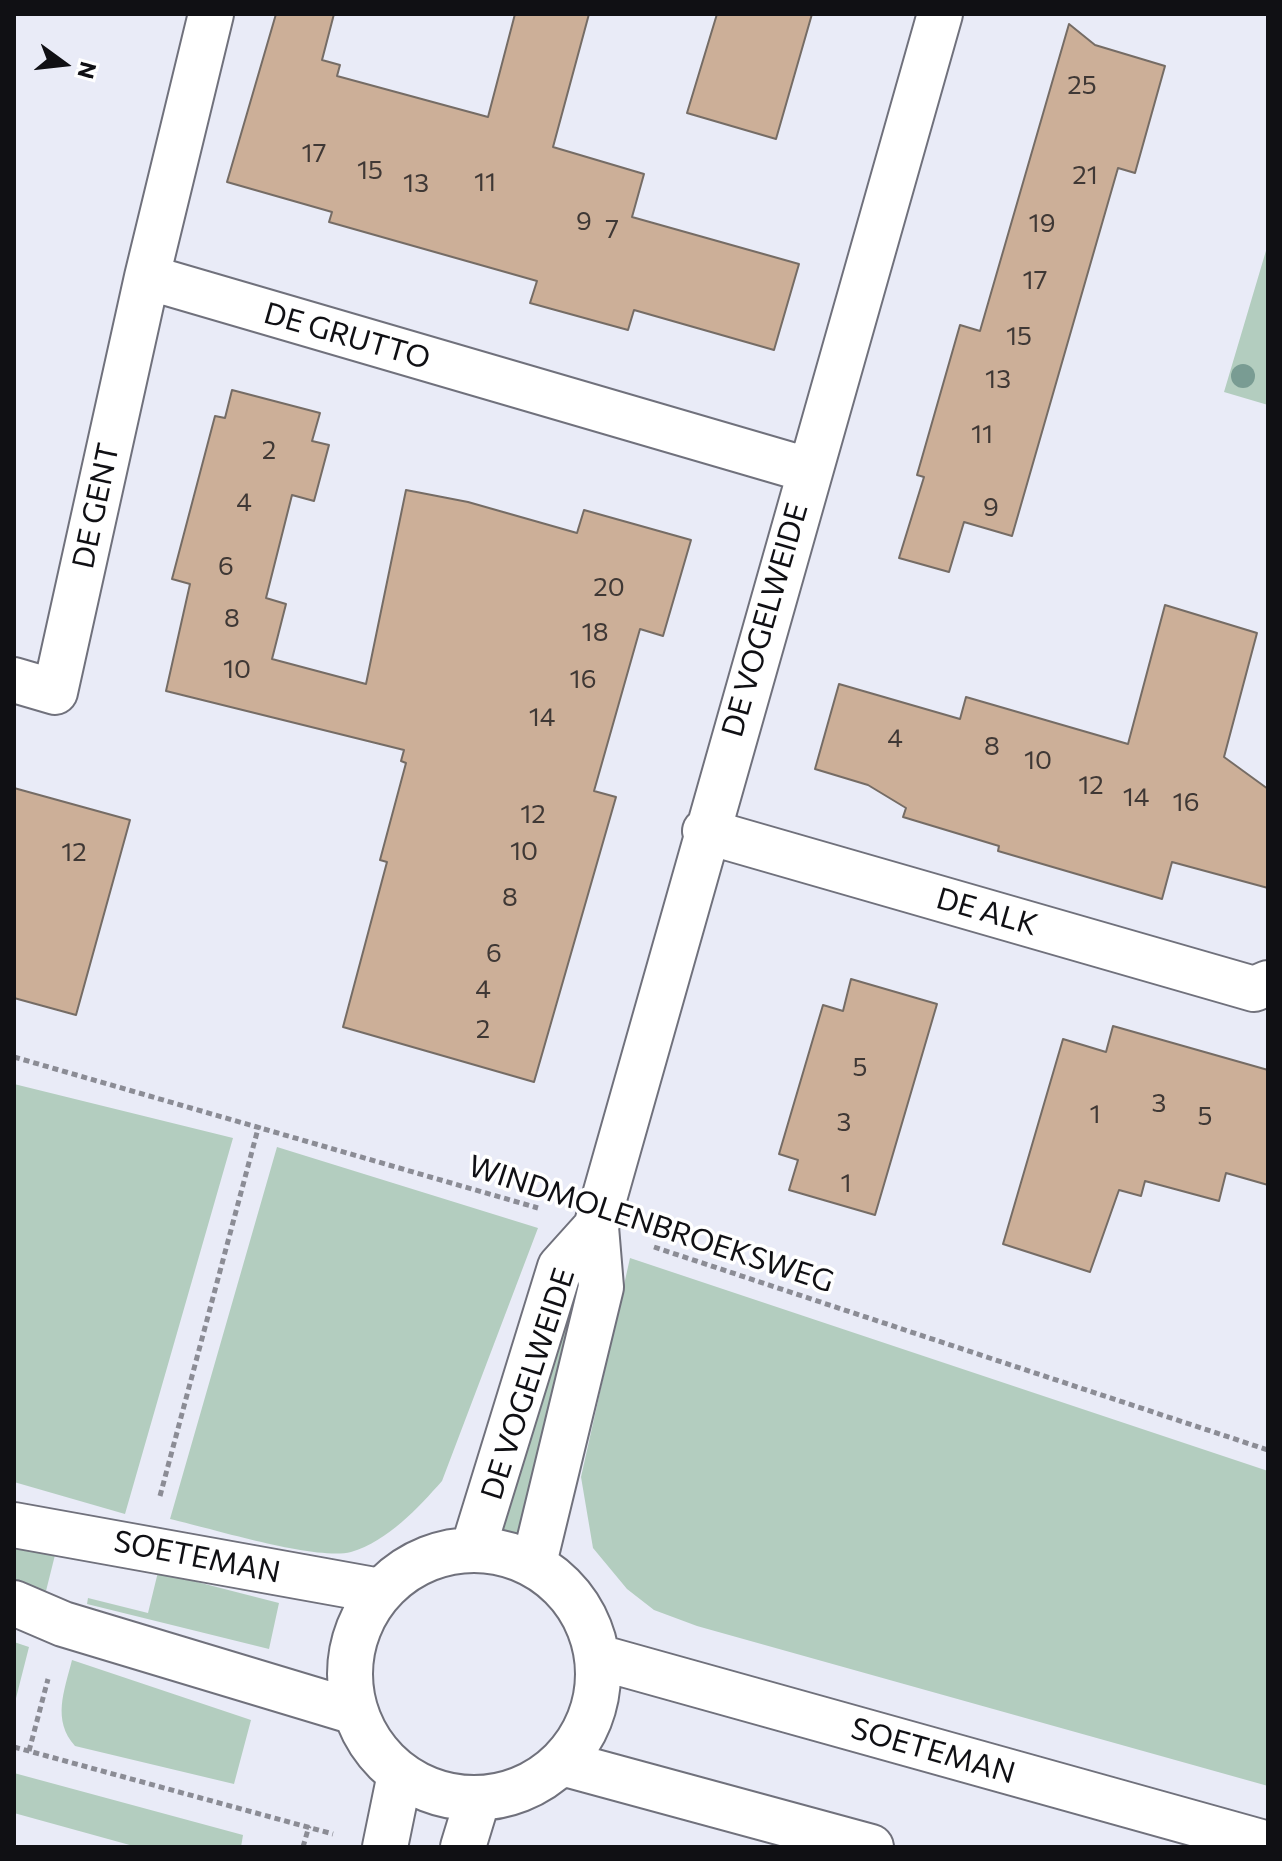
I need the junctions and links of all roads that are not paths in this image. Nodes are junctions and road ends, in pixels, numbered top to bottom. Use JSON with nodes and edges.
{"nodes":[{"id":1,"x":211,"y":14,"type":"edge"},
{"id":2,"x":940,"y":14,"type":"edge"},
{"id":3,"x":147,"y":277,"type":"junction"},
{"id":4,"x":808,"y":470,"type":"junction"},
{"id":5,"x":14,"y":680,"type":"edge"},
{"id":6,"x":705,"y":831,"type":"junction"},
{"id":7,"x":1268,"y":983,"type":"edge"},
{"id":8,"x":596,"y":1227,"type":"junction"},
{"id":9,"x":14,"y":1525,"type":"edge"},
{"id":10,"x":473,"y":1549,"type":"junction"},
{"id":11,"x":534,"y":1563,"type":"junction"},
{"id":12,"x":380,"y":1591,"type":"junction"},
{"id":13,"x":14,"y":1603,"type":"edge"},
{"id":14,"x":598,"y":1657,"type":"junction"},
{"id":15,"x":355,"y":1712,"type":"junction"},
{"id":16,"x":562,"y":1763,"type":"junction"},
{"id":17,"x":400,"y":1774,"type":"junction"},
{"id":18,"x":478,"y":1798,"type":"junction"},
{"id":19,"x":1268,"y":1844,"type":"edge"},
{"id":20,"x":385,"y":1847,"type":"edge"},
{"id":21,"x":463,"y":1847,"type":"edge"},
{"id":22,"x":871,"y":1847,"type":"edge"}],
"edges":[{"from":1,"to":3,"type":"street"},
{"from":2,"to":4,"type":"street","name":"DE VOGELWEIDE"},
{"from":3,"to":4,"type":"street","name":"DE GRUTTO"},
{"from":3,"to":5,"type":"street","name":"DE GENT"},
{"from":4,"to":6,"type":"street","name":"DE VOGELWEIDE"},
{"from":6,"to":7,"type":"street","name":"DE ALK"},
{"from":6,"to":8,"type":"street","name":"DE VOGELWEIDE"},
{"from":8,"to":10,"type":"street","name":"DE VOGELWEIDE"},
{"from":8,"to":11,"type":"street","name":"DE VOGELWEIDE"},
{"from":9,"to":12,"type":"street","name":"SOETEMAN"},
{"from":10,"to":11,"type":"street"},
{"from":10,"to":12,"type":"street"},
{"from":11,"to":14,"type":"street"},
{"from":12,"to":15,"type":"street"},
{"from":13,"to":15,"type":"street"},
{"from":14,"to":16,"type":"street"},
{"from":14,"to":19,"type":"street","name":"SOETEMAN"},
{"from":15,"to":17,"type":"street"},
{"from":16,"to":18,"type":"street"},
{"from":16,"to":22,"type":"street"},
{"from":17,"to":18,"type":"street"},
{"from":17,"to":20,"type":"street"},
{"from":18,"to":21,"type":"street"}]}
